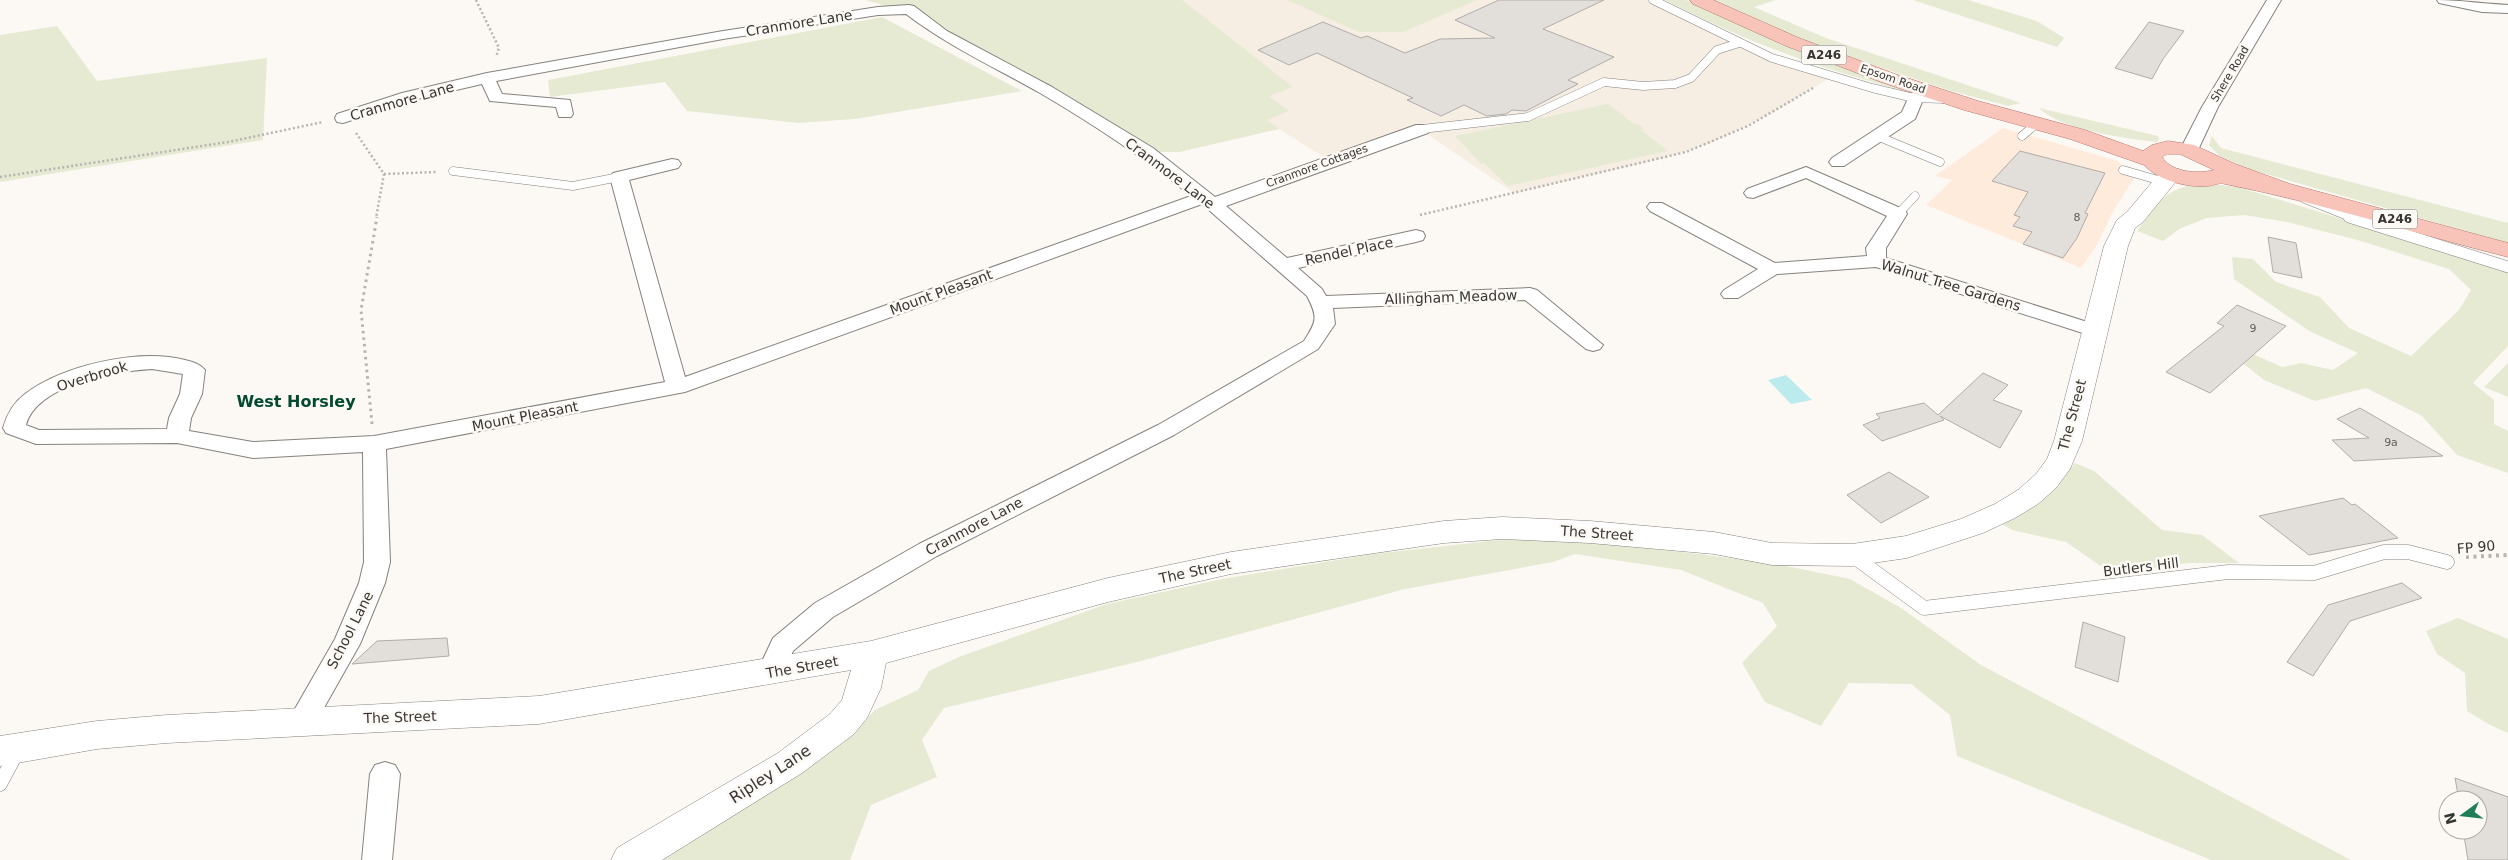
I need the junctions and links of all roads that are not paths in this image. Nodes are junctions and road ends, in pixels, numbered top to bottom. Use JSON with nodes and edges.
{"nodes":[{"id":1,"x":1654,"y":0,"type":"edge"},
{"id":2,"x":1698,"y":0,"type":"edge"},
{"id":3,"x":2274,"y":0,"type":"edge"},
{"id":4,"x":2444,"y":0,"type":"edge"},
{"id":5,"x":2508,"y":9,"type":"edge"},
{"id":6,"x":1739,"y":43,"type":"junction"},
{"id":7,"x":487,"y":78,"type":"junction"},
{"id":8,"x":1916,"y":97,"type":"junction"},
{"id":9,"x":1953,"y":100,"type":"junction"},
{"id":10,"x":565,"y":114,"type":"dead end"},
{"id":11,"x":343,"y":118,"type":"road end"},
{"id":12,"x":1422,"y":129,"type":"joint"},
{"id":13,"x":1877,"y":136,"type":"junction"},
{"id":14,"x":1838,"y":162,"type":"dead end"},
{"id":15,"x":1940,"y":162,"type":"dead end"},
{"id":16,"x":2167,"y":163,"type":"junction"},
{"id":17,"x":672,"y":164,"type":"dead end"},
{"id":18,"x":2123,"y":170,"type":"dead end"},
{"id":19,"x":452,"y":171,"type":"road end"},
{"id":20,"x":2218,"y":171,"type":"junction"},
{"id":21,"x":619,"y":176,"type":"junction"},
{"id":22,"x":2289,"y":191,"type":"junction"},
{"id":23,"x":1753,"y":193,"type":"dead end"},
{"id":24,"x":1915,"y":196,"type":"dead end"},
{"id":25,"x":1208,"y":200,"type":"junction"},
{"id":26,"x":1656,"y":207,"type":"dead end"},
{"id":27,"x":1898,"y":214,"type":"junction"},
{"id":28,"x":1416,"y":236,"type":"dead end"},
{"id":29,"x":2508,"y":250,"type":"edge"},
{"id":30,"x":1877,"y":261,"type":"junction"},
{"id":31,"x":1283,"y":265,"type":"junction"},
{"id":32,"x":2508,"y":267,"type":"edge"},
{"id":33,"x":1772,"y":269,"type":"junction"},
{"id":34,"x":1731,"y":294,"type":"dead end"},
{"id":35,"x":1322,"y":302,"type":"junction"},
{"id":36,"x":2096,"y":331,"type":"junction"},
{"id":37,"x":1593,"y":345,"type":"dead end"},
{"id":38,"x":677,"y":387,"type":"junction"},
{"id":39,"x":177,"y":436,"type":"junction"},
{"id":40,"x":374,"y":444,"type":"junction"},
{"id":41,"x":1852,"y":555,"type":"junction"},
{"id":42,"x":2447,"y":562,"type":"road end"},
{"id":43,"x":870,"y":654,"type":"junction"},
{"id":44,"x":771,"y":672,"type":"junction"},
{"id":45,"x":302,"y":721,"type":"junction"},
{"id":46,"x":10,"y":750,"type":"edge"},
{"id":47,"x":385,"y":774,"type":"dead end"},
{"id":48,"x":0,"y":784,"type":"edge"},
{"id":49,"x":378,"y":860,"type":"edge"},
{"id":50,"x":630,"y":860,"type":"edge"}],
"edges":[{"from":1,"to":6,"type":"lane"},
{"from":2,"to":9,"type":"main road","name":"Epsom Road","number":"A246"},
{"from":3,"to":16,"type":"street","name":"Shere Road"},
{"from":4,"to":5,"type":"street"},
{"from":6,"to":8,"type":"lane"},
{"from":6,"to":12,"type":"lane"},
{"from":7,"to":10,"type":"street"},
{"from":7,"to":11,"type":"street","name":"Cranmore Lane"},
{"from":7,"to":25,"type":"street","name":"Cranmore Lane"},
{"from":8,"to":9,"type":"lane"},
{"from":8,"to":13,"type":"street"},
{"from":9,"to":16,"type":"main road","name":"Epsom Road","number":"A246"},
{"from":12,"to":25,"type":"street","name":"Cranmore Cottages"},
{"from":13,"to":14,"type":"street"},
{"from":13,"to":15,"type":"lane"},
{"from":16,"to":18,"type":"lane"},
{"from":16,"to":20,"type":"main road"},
{"from":16,"to":20,"type":"main road"},
{"from":16,"to":36,"type":"street","name":"The Street"},
{"from":17,"to":21,"type":"street"},
{"from":19,"to":21,"type":"lane"},
{"from":20,"to":22,"type":"main road","number":"A246"},
{"from":21,"to":38,"type":"street"},
{"from":22,"to":29,"type":"main road","number":"A246"},
{"from":22,"to":32,"type":"lane"},
{"from":23,"to":27,"type":"street"},
{"from":24,"to":27,"type":"lane"},
{"from":25,"to":31,"type":"street","name":"Cranmore Lane"},
{"from":25,"to":38,"type":"street","name":"Mount Pleasant"},
{"from":26,"to":33,"type":"street"},
{"from":27,"to":30,"type":"street"},
{"from":28,"to":31,"type":"street","name":"Rendel Place"},
{"from":30,"to":33,"type":"street","name":"Walnut Tree Gardens"},
{"from":30,"to":36,"type":"street","name":"Walnut Tree Gardens"},
{"from":31,"to":35,"type":"street","name":"Cranmore Lane"},
{"from":33,"to":34,"type":"street","name":"Walnut Tree Gardens"},
{"from":35,"to":37,"type":"street","name":"Allingham Meadow"},
{"from":35,"to":44,"type":"street","name":"Cranmore Lane"},
{"from":36,"to":41,"type":"street","name":"The Street"},
{"from":38,"to":40,"type":"street","name":"Mount Pleasant"},
{"from":39,"to":39,"type":"street","name":"Overbrook"},
{"from":39,"to":40,"type":"street","name":"Overbrook"},
{"from":40,"to":45,"type":"street","name":"School Lane"},
{"from":41,"to":42,"type":"lane","name":"Butlers Hill"},
{"from":41,"to":43,"type":"street","name":"The Street"},
{"from":43,"to":44,"type":"street","name":"The Street"},
{"from":43,"to":50,"type":"street","name":"Ripley Lane"},
{"from":44,"to":45,"type":"street","name":"The Street"},
{"from":45,"to":46,"type":"street","name":"The Street"},
{"from":46,"to":48,"type":"lane"},
{"from":47,"to":49,"type":"street"}]}
